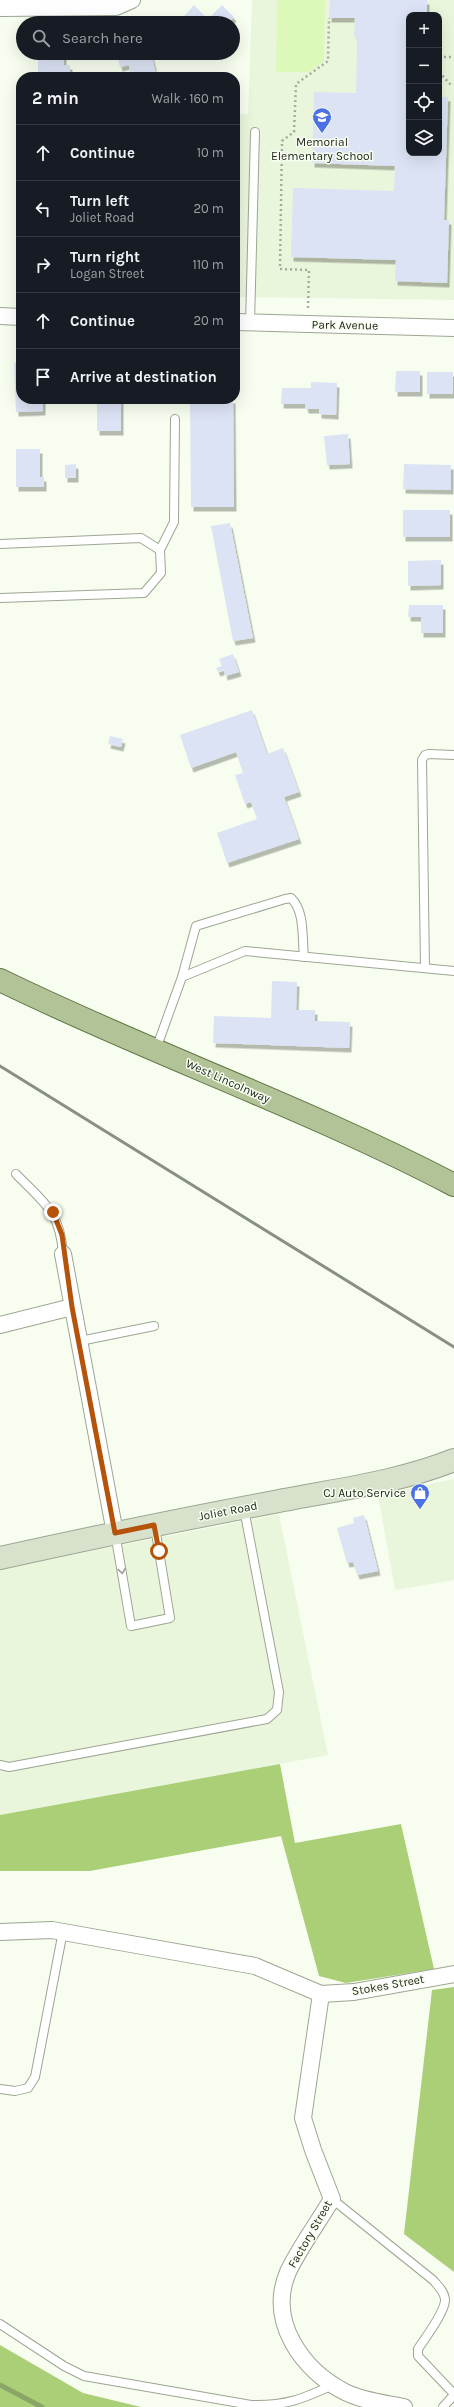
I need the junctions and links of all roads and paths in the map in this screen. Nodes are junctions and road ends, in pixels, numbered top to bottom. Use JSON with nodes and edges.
{"nodes":[{"id":1,"x":132,"y":0,"type":"edge"},
{"id":2,"x":0,"y":8,"type":"edge"},
{"id":3,"x":329,"y":18,"type":"dead end"},
{"id":4,"x":442,"y":57,"type":"edge"},
{"id":5,"x":454,"y":57,"type":"edge"},
{"id":6,"x":442,"y":75,"type":"edge"},
{"id":7,"x":451,"y":85,"type":"dead end"},
{"id":8,"x":255,"y":132,"type":"dead end"},
{"id":9,"x":0,"y":316,"type":"edge"},
{"id":10,"x":16,"y":316,"type":"edge"},
{"id":11,"x":243,"y":322,"type":"edge"},
{"id":12,"x":308,"y":324,"type":"junction"},
{"id":13,"x":454,"y":328,"type":"edge"},
{"id":14,"x":175,"y":419,"type":"dead end"},
{"id":15,"x":0,"y":544,"type":"edge"},
{"id":16,"x":160,"y":550,"type":"junction"},
{"id":17,"x":0,"y":598,"type":"edge"},
{"id":18,"x":454,"y":755,"type":"edge"},
{"id":19,"x":304,"y":957,"type":"junction"},
{"id":20,"x":426,"y":968,"type":"junction"},
{"id":21,"x":454,"y":971,"type":"edge"},
{"id":22,"x":182,"y":976,"type":"junction"},
{"id":23,"x":0,"y":980,"type":"edge"},
{"id":24,"x":155,"y":1049,"type":"junction"},
{"id":25,"x":16,"y":1174,"type":"dead end"},
{"id":26,"x":454,"y":1185,"type":"edge"},
{"id":27,"x":63,"y":1254,"type":"joint"},
{"id":28,"x":72,"y":1307,"type":"junction"},
{"id":29,"x":0,"y":1325,"type":"edge"},
{"id":30,"x":154,"y":1326,"type":"dead end"},
{"id":31,"x":80,"y":1341,"type":"junction"},
{"id":32,"x":454,"y":1460,"type":"edge"},
{"id":33,"x":243,"y":1508,"type":"junction"},
{"id":34,"x":154,"y":1525,"type":"junction"},
{"id":35,"x":115,"y":1533,"type":"junction"},
{"id":36,"x":0,"y":1558,"type":"edge"},
{"id":37,"x":0,"y":1765,"type":"edge"},
{"id":38,"x":63,"y":1931,"type":"junction"},
{"id":39,"x":0,"y":1932,"type":"edge"},
{"id":40,"x":454,"y":1974,"type":"edge"},
{"id":41,"x":322,"y":1994,"type":"junction"},
{"id":42,"x":0,"y":2089,"type":"edge"},
{"id":43,"x":332,"y":2198,"type":"junction"},
{"id":44,"x":0,"y":2324,"type":"edge"},
{"id":45,"x":334,"y":2385,"type":"junction"},
{"id":46,"x":454,"y":2394,"type":"edge"},
{"id":47,"x":404,"y":2407,"type":"edge"},
{"id":48,"x":443,"y":2407,"type":"edge"}],
"edges":[{"from":1,"to":2,"type":"street"},
{"from":3,"to":12,"type":"path"},
{"from":4,"to":5,"type":"path"},
{"from":6,"to":7,"type":"path"},
{"from":8,"to":11,"type":"lane"},
{"from":9,"to":10,"type":"street"},
{"from":11,"to":12,"type":"street","name":"Park Avenue"},
{"from":12,"to":13,"type":"street","name":"Park Avenue"},
{"from":14,"to":16,"type":"lane"},
{"from":15,"to":16,"type":"lane"},
{"from":16,"to":17,"type":"lane"},
{"from":18,"to":20,"type":"lane"},
{"from":19,"to":20,"type":"lane"},
{"from":19,"to":22,"type":"lane"},
{"from":19,"to":22,"type":"lane"},
{"from":20,"to":21,"type":"lane"},
{"from":22,"to":24,"type":"lane"},
{"from":23,"to":24,"type":"main road","name":"West Lincolnway"},
{"from":24,"to":26,"type":"main road","name":"West Lincolnway"},
{"from":25,"to":27,"type":"lane"},
{"from":27,"to":28,"type":"street"},
{"from":28,"to":29,"type":"street"},
{"from":28,"to":31,"type":"street"},
{"from":30,"to":31,"type":"lane"},
{"from":31,"to":35,"type":"street"},
{"from":32,"to":33,"type":"main road","name":"Joliet Road"},
{"from":33,"to":34,"type":"main road","name":"Joliet Road"},
{"from":33,"to":37,"type":"lane"},
{"from":34,"to":35,"type":"main road","name":"Joliet Road"},
{"from":35,"to":34,"type":"lane","one_way":true},
{"from":35,"to":36,"type":"main road","name":"Joliet Road"},
{"from":38,"to":39,"type":"street"},
{"from":38,"to":41,"type":"street"},
{"from":38,"to":42,"type":"lane"},
{"from":40,"to":41,"type":"street","name":"Stokes Street"},
{"from":41,"to":43,"type":"street","name":"Factory Street"},
{"from":43,"to":45,"type":"street","name":"Factory Street"},
{"from":43,"to":46,"type":"lane"},
{"from":44,"to":45,"type":"lane"},
{"from":45,"to":47,"type":"street","name":"Factory Street"},
{"from":46,"to":48,"type":"lane"}]}
